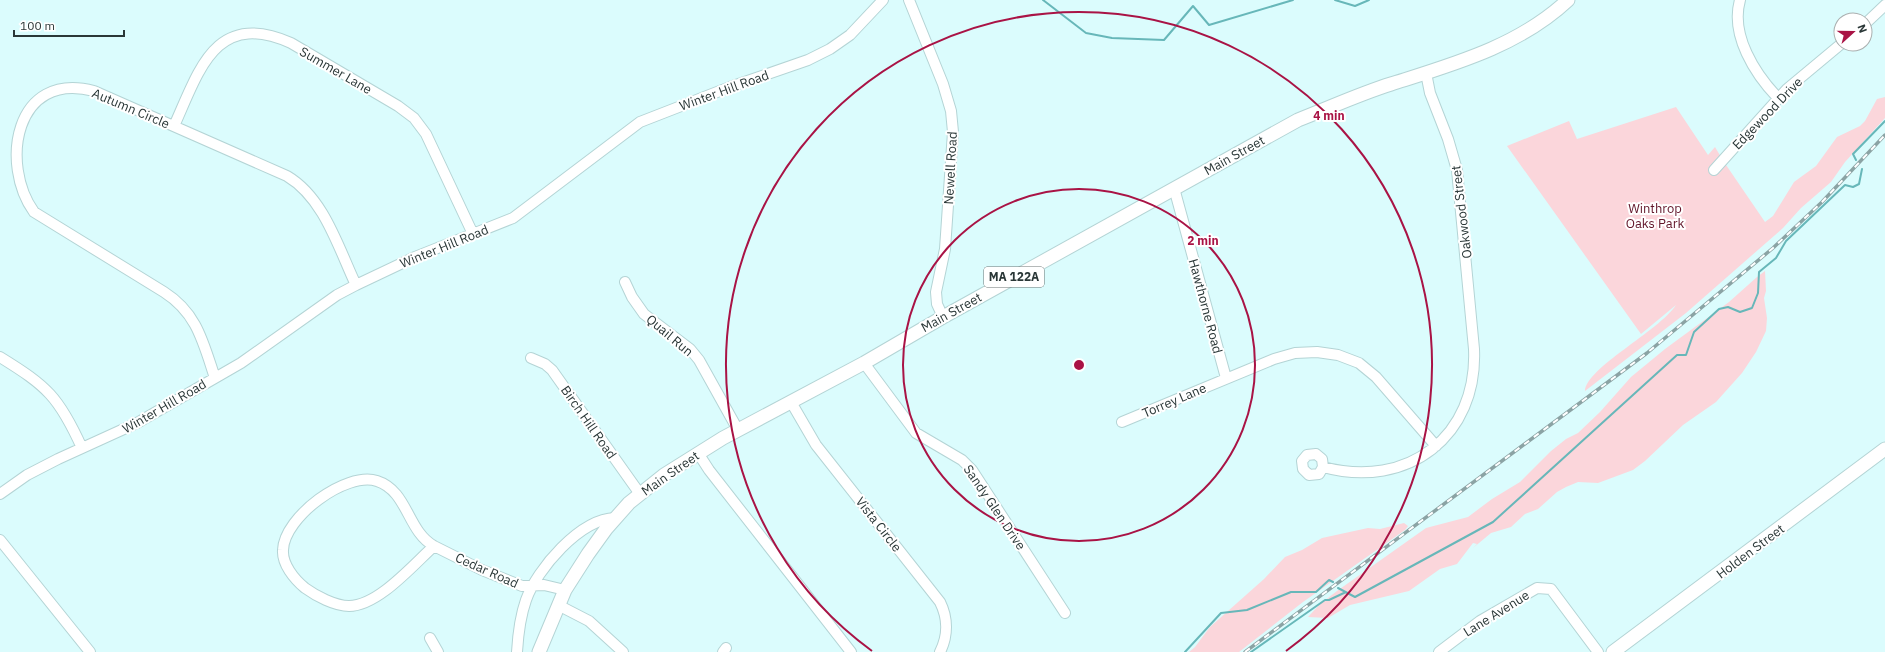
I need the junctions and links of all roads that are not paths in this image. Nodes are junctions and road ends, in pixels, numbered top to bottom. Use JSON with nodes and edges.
{"nodes":[{"id":1,"x":883,"y":0,"type":"edge"},
{"id":2,"x":909,"y":0,"type":"edge"},
{"id":3,"x":1568,"y":0,"type":"edge"},
{"id":4,"x":1740,"y":0,"type":"edge"},
{"id":5,"x":1885,"y":4,"type":"edge"},
{"id":6,"x":1873,"y":16,"type":"edge"},
{"id":7,"x":1833,"y":51,"type":"edge"},
{"id":8,"x":1426,"y":73,"type":"junction"},
{"id":9,"x":1778,"y":98,"type":"junction"},
{"id":10,"x":15,"y":116,"type":"dead end"},
{"id":11,"x":174,"y":126,"type":"junction"},
{"id":12,"x":1714,"y":170,"type":"dead end"},
{"id":13,"x":12,"y":188,"type":"dead end"},
{"id":14,"x":1174,"y":188,"type":"junction"},
{"id":15,"x":473,"y":234,"type":"junction"},
{"id":16,"x":625,"y":282,"type":"dead end"},
{"id":17,"x":356,"y":284,"type":"junction"},
{"id":18,"x":943,"y":317,"type":"junction"},
{"id":19,"x":0,"y":357,"type":"edge"},
{"id":20,"x":531,"y":358,"type":"dead end"},
{"id":21,"x":864,"y":363,"type":"junction"},
{"id":22,"x":215,"y":378,"type":"junction"},
{"id":23,"x":1226,"y":378,"type":"junction"},
{"id":24,"x":791,"y":402,"type":"junction"},
{"id":25,"x":1122,"y":422,"type":"dead end"},
{"id":26,"x":738,"y":430,"type":"junction"},
{"id":27,"x":1436,"y":446,"type":"junction"},
{"id":28,"x":82,"y":448,"type":"junction"},
{"id":29,"x":1885,"y":449,"type":"edge"},
{"id":30,"x":698,"y":453,"type":"junction"},
{"id":31,"x":1323,"y":467,"type":"dead end"},
{"id":32,"x":0,"y":494,"type":"edge"},
{"id":33,"x":640,"y":494,"type":"junction"},
{"id":34,"x":616,"y":518,"type":"junction"},
{"id":35,"x":0,"y":540,"type":"edge"},
{"id":36,"x":434,"y":546,"type":"junction"},
{"id":37,"x":533,"y":586,"type":"junction"},
{"id":38,"x":565,"y":590,"type":"junction"},
{"id":39,"x":558,"y":605,"type":"junction"},
{"id":40,"x":1065,"y":613,"type":"dead end"},
{"id":41,"x":430,"y":638,"type":"dead end"},
{"id":42,"x":90,"y":652,"type":"edge"},
{"id":43,"x":438,"y":652,"type":"edge"},
{"id":44,"x":517,"y":652,"type":"edge"},
{"id":45,"x":539,"y":652,"type":"edge"},
{"id":46,"x":623,"y":652,"type":"edge"},
{"id":47,"x":851,"y":652,"type":"edge"},
{"id":48,"x":940,"y":652,"type":"edge"},
{"id":49,"x":1439,"y":652,"type":"edge"},
{"id":50,"x":1598,"y":652,"type":"edge"},
{"id":51,"x":1614,"y":652,"type":"edge"}],
"edges":[{"from":1,"to":15,"type":"street","name":"Winter Hill Road"},
{"from":2,"to":18,"type":"street","name":"Newell Road"},
{"from":3,"to":8,"type":"main road","name":"Main Street","number":"MA 122A"},
{"from":4,"to":9,"type":"street"},
{"from":5,"to":6,"type":"street"},
{"from":7,"to":9,"type":"street","name":"Edgewood Drive"},
{"from":8,"to":14,"type":"main road","name":"Main Street","number":"MA 122A"},
{"from":8,"to":27,"type":"street","name":"Oakwood Street"},
{"from":9,"to":12,"type":"street","name":"Edgewood Drive"},
{"from":10,"to":11,"type":"street","name":"Autumn Circle"},
{"from":11,"to":15,"type":"street","name":"Summer Lane"},
{"from":11,"to":17,"type":"street","name":"Autumn Circle"},
{"from":13,"to":22,"type":"street"},
{"from":14,"to":18,"type":"main road","name":"Main Street","number":"MA 122A"},
{"from":14,"to":23,"type":"street","name":"Hawthorne Road"},
{"from":15,"to":17,"type":"street","name":"Winter Hill Road"},
{"from":16,"to":26,"type":"street","name":"Quail Run"},
{"from":17,"to":22,"type":"street","name":"Winter Hill Road"},
{"from":18,"to":21,"type":"main road","name":"Main Street","number":"MA 122A"},
{"from":19,"to":28,"type":"street"},
{"from":20,"to":33,"type":"street","name":"Birch Hill Road"},
{"from":21,"to":24,"type":"main road","name":"Main Street","number":"MA 122A"},
{"from":21,"to":40,"type":"street","name":"Sandy Glen Drive"},
{"from":22,"to":28,"type":"street","name":"Winter Hill Road"},
{"from":23,"to":25,"type":"street","name":"Torrey Lane"},
{"from":23,"to":27,"type":"street","name":"Torrey Lane"},
{"from":24,"to":26,"type":"main road","name":"Main Street","number":"MA 122A"},
{"from":24,"to":48,"type":"street","name":"Vista Circle"},
{"from":26,"to":30,"type":"main road","name":"Main Street","number":"MA 122A"},
{"from":27,"to":31,"type":"street","name":"Oakwood Street"},
{"from":28,"to":32,"type":"street","name":"Winter Hill Road"},
{"from":29,"to":51,"type":"main road","name":"Holden Street"},
{"from":30,"to":33,"type":"main road","name":"Main Street","number":"MA 122A"},
{"from":30,"to":47,"type":"street"},
{"from":33,"to":34,"type":"main road","name":"Main Street","number":"MA 122A"},
{"from":34,"to":37,"type":"street"},
{"from":34,"to":38,"type":"main road","name":"Main Street","number":"MA 122A"},
{"from":35,"to":42,"type":"street"},
{"from":36,"to":36,"type":"street","name":"Cedar Road"},
{"from":36,"to":37,"type":"street","name":"Cedar Road"},
{"from":37,"to":38,"type":"street","name":"Cedar Road"},
{"from":37,"to":44,"type":"street"},
{"from":38,"to":39,"type":"main road","name":"Main Street","number":"MA 122A"},
{"from":39,"to":45,"type":"main road","name":"Main Street","number":"MA 122A"},
{"from":39,"to":46,"type":"street"},
{"from":41,"to":43,"type":"street"},
{"from":49,"to":50,"type":"street","name":"Lane Avenue"}]}
